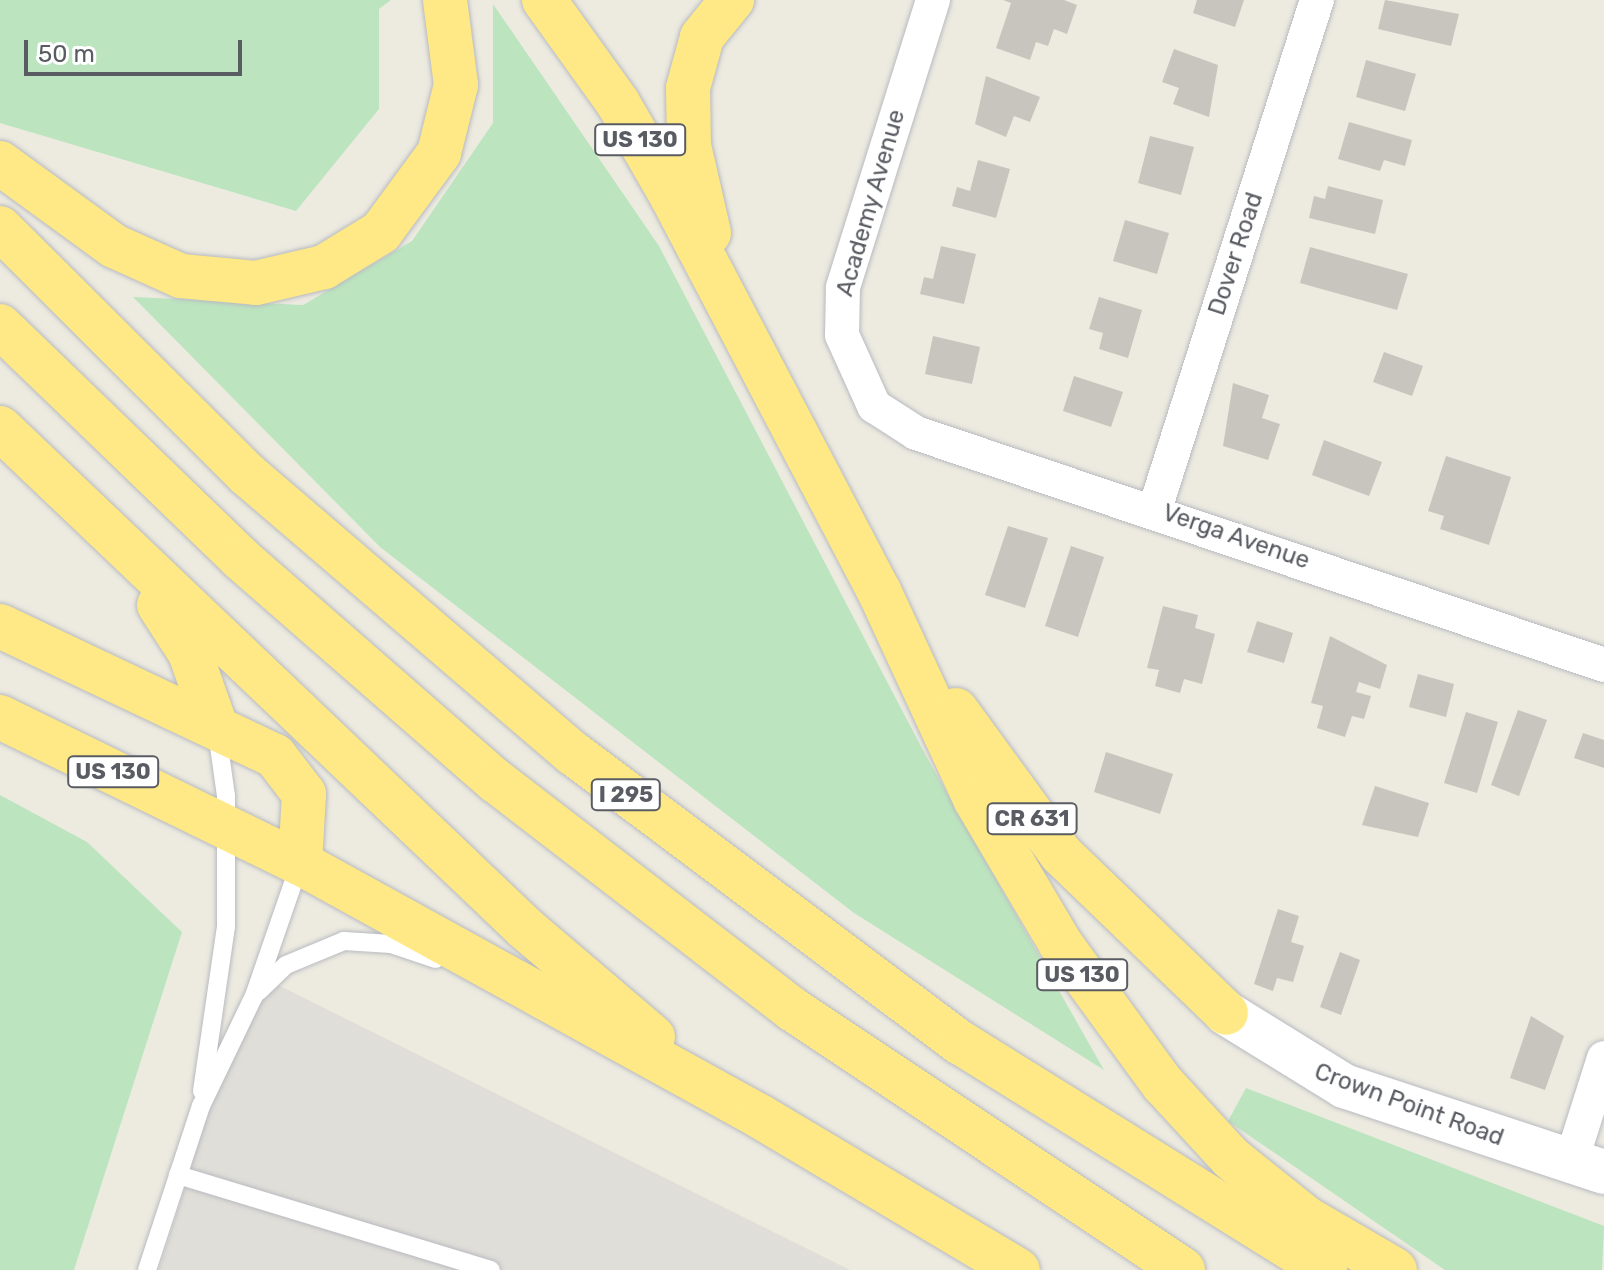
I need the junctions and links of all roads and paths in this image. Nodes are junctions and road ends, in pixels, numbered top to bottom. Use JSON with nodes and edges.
{"nodes":[{"id":1,"x":445,"y":0,"type":"edge"},
{"id":2,"x":544,"y":0,"type":"edge"},
{"id":3,"x":732,"y":0,"type":"edge"},
{"id":4,"x":933,"y":0,"type":"edge"},
{"id":5,"x":1317,"y":0,"type":"edge"},
{"id":6,"x":0,"y":163,"type":"edge"},
{"id":7,"x":0,"y":228,"type":"edge"},
{"id":8,"x":722,"y":289,"type":"junction"},
{"id":9,"x":0,"y":326,"type":"edge"},
{"id":10,"x":872,"y":403,"type":"joint"},
{"id":11,"x":0,"y":428,"type":"edge"},
{"id":12,"x":1155,"y":509,"type":"junction"},
{"id":13,"x":108,"y":534,"type":"junction"},
{"id":14,"x":879,"y":591,"type":"junction"},
{"id":15,"x":0,"y":626,"type":"edge"},
{"id":16,"x":1604,"y":665,"type":"edge"},
{"id":17,"x":0,"y":717,"type":"edge"},
{"id":18,"x":214,"y":721,"type":"junction"},
{"id":19,"x":225,"y":826,"type":"junction"},
{"id":20,"x":300,"y":863,"type":"junction"},
{"id":21,"x":254,"y":996,"type":"junction"},
{"id":22,"x":540,"y":998,"type":"junction"},
{"id":23,"x":1226,"y":1013,"type":"joint"},
{"id":24,"x":1604,"y":1058,"type":"edge"},
{"id":25,"x":201,"y":1106,"type":"junction"},
{"id":26,"x":761,"y":1117,"type":"junction"},
{"id":27,"x":1587,"y":1167,"type":"edge"},
{"id":28,"x":178,"y":1175,"type":"junction"},
{"id":29,"x":458,"y":1265,"type":"edge"},
{"id":30,"x":147,"y":1270,"type":"edge"},
{"id":31,"x":491,"y":1270,"type":"edge"},
{"id":32,"x":1018,"y":1270,"type":"edge"},
{"id":33,"x":1183,"y":1270,"type":"edge"},
{"id":34,"x":1325,"y":1270,"type":"edge"},
{"id":35,"x":1395,"y":1270,"type":"edge"}],
"edges":[{"from":1,"to":6,"type":"highway"},
{"from":2,"to":8,"type":"highway","number":"US 130"},
{"from":3,"to":8,"type":"highway"},
{"from":4,"to":10,"type":"street","name":"Academy Avenue"},
{"from":5,"to":12,"type":"street","name":"Dover Road"},
{"from":7,"to":34,"type":"highway","number":"I 295"},
{"from":8,"to":14,"type":"highway","number":"US 130"},
{"from":9,"to":33,"type":"highway","number":"I 295"},
{"from":10,"to":12,"type":"street","name":"Verga Avenue"},
{"from":11,"to":13,"type":"highway"},
{"from":12,"to":16,"type":"street","name":"Verga Avenue"},
{"from":13,"to":18,"type":"highway"},
{"from":13,"to":26,"type":"highway"},
{"from":14,"to":23,"type":"highway","number":"CR 631"},
{"from":14,"to":35,"type":"highway","number":"US 130"},
{"from":15,"to":18,"type":"highway"},
{"from":17,"to":19,"type":"highway","number":"US 130"},
{"from":18,"to":19,"type":"lane"},
{"from":18,"to":20,"type":"highway"},
{"from":19,"to":20,"type":"highway","number":"US 130"},
{"from":19,"to":25,"type":"lane"},
{"from":20,"to":21,"type":"lane"},
{"from":20,"to":22,"type":"highway","number":"US 130"},
{"from":21,"to":22,"type":"lane"},
{"from":21,"to":25,"type":"lane"},
{"from":22,"to":26,"type":"highway","number":"US 130"},
{"from":23,"to":27,"type":"main road","name":"Crown Point Road","number":"CR 631"},
{"from":24,"to":27,"type":"street"},
{"from":25,"to":28,"type":"lane"},
{"from":26,"to":32,"type":"highway","number":"US 130"},
{"from":28,"to":29,"type":"lane"},
{"from":28,"to":30,"type":"lane"},
{"from":29,"to":31,"type":"lane"}]}
